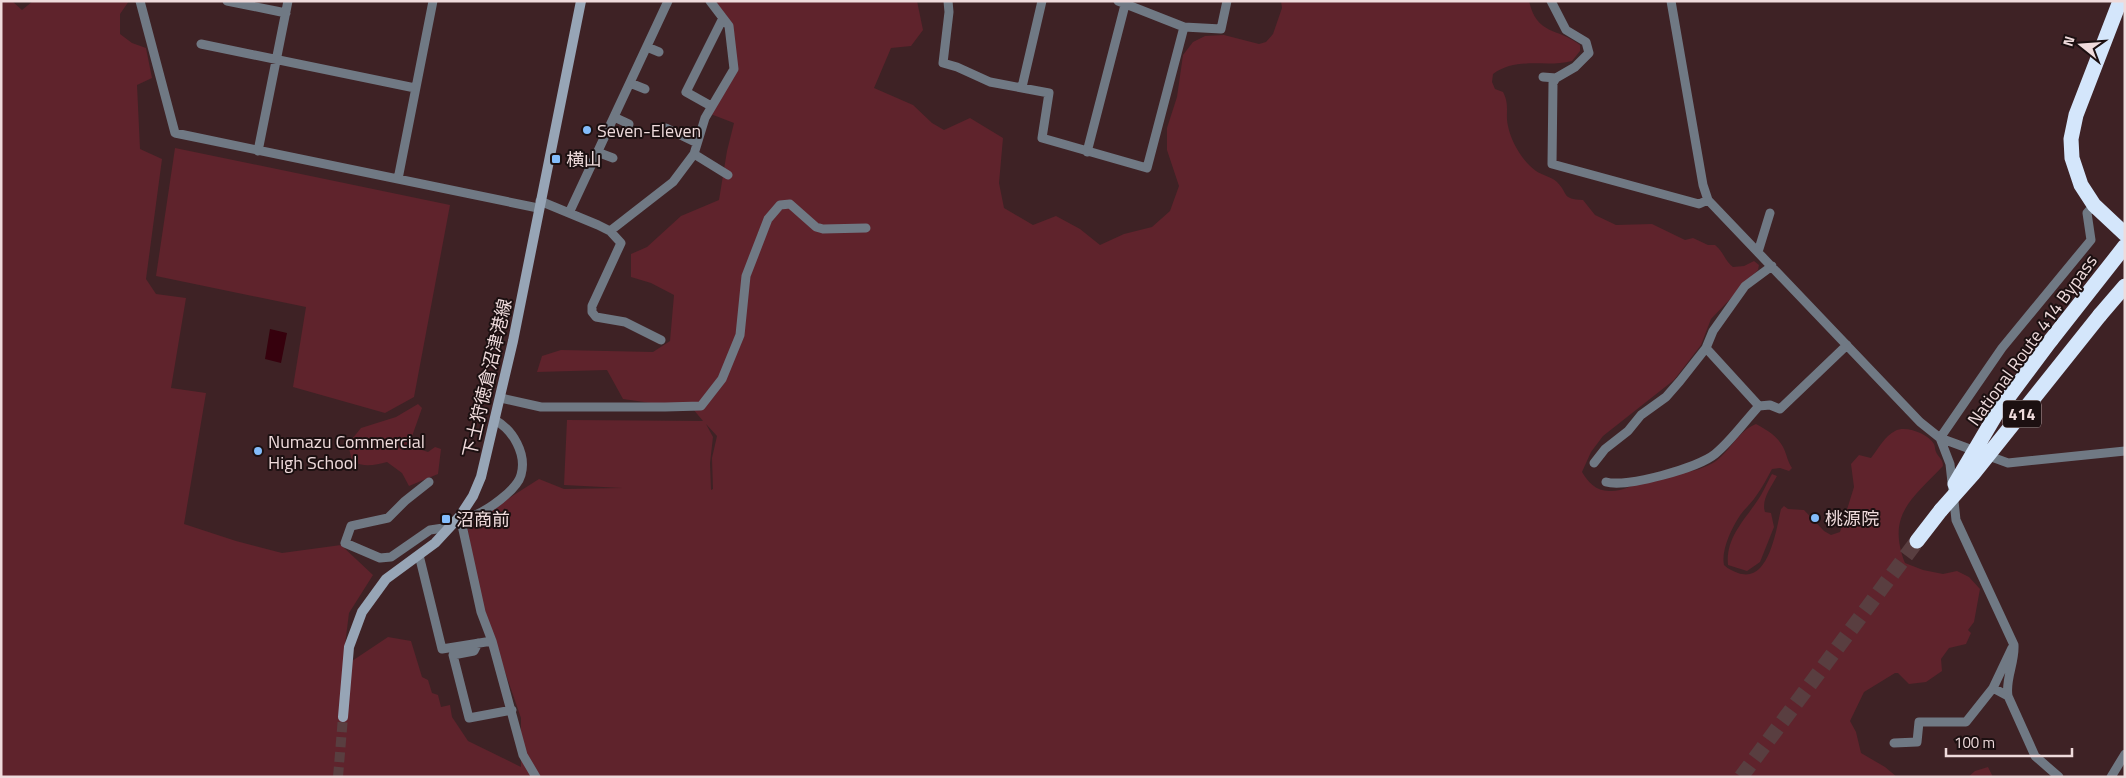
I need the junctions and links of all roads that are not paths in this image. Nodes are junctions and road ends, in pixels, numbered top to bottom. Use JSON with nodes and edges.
{"nodes":[{"id":1,"x":140,"y":1,"type":"edge"},
{"id":2,"x":227,"y":1,"type":"edge"},
{"id":3,"x":288,"y":1,"type":"edge"},
{"id":4,"x":433,"y":1,"type":"edge"},
{"id":5,"x":581,"y":1,"type":"edge"},
{"id":6,"x":668,"y":1,"type":"edge"},
{"id":7,"x":710,"y":1,"type":"edge"},
{"id":8,"x":948,"y":1,"type":"edge"},
{"id":9,"x":1042,"y":1,"type":"edge"},
{"id":10,"x":1227,"y":1,"type":"edge"},
{"id":11,"x":1551,"y":1,"type":"edge"},
{"id":12,"x":1671,"y":1,"type":"edge"},
{"id":13,"x":2120,"y":1,"type":"edge"},
{"id":14,"x":1123,"y":2,"type":"edge"},
{"id":15,"x":286,"y":13,"type":"junction"},
{"id":16,"x":723,"y":18,"type":"junction"},
{"id":17,"x":1184,"y":27,"type":"junction"},
{"id":18,"x":201,"y":44,"type":"dead end"},
{"id":19,"x":646,"y":47,"type":"junction"},
{"id":20,"x":659,"y":52,"type":"dead end"},
{"id":21,"x":276,"y":59,"type":"junction"},
{"id":22,"x":1543,"y":77,"type":"dead end"},
{"id":23,"x":1556,"y":78,"type":"junction"},
{"id":24,"x":630,"y":83,"type":"junction"},
{"id":25,"x":1022,"y":87,"type":"junction"},
{"id":26,"x":415,"y":88,"type":"junction"},
{"id":27,"x":645,"y":89,"type":"dead end"},
{"id":28,"x":1542,"y":105,"type":"dead end"},
{"id":29,"x":1553,"y":105,"type":"junction"},
{"id":30,"x":711,"y":106,"type":"junction"},
{"id":31,"x":614,"y":117,"type":"junction"},
{"id":32,"x":628,"y":124,"type":"dead end"},
{"id":33,"x":666,"y":128,"type":"dead end"},
{"id":34,"x":1551,"y":134,"type":"junction"},
{"id":35,"x":1540,"y":135,"type":"dead end"},
{"id":36,"x":697,"y":142,"type":"junction"},
{"id":37,"x":258,"y":151,"type":"junction"},
{"id":38,"x":597,"y":152,"type":"junction"},
{"id":39,"x":1087,"y":152,"type":"junction"},
{"id":40,"x":694,"y":154,"type":"junction"},
{"id":41,"x":613,"y":158,"type":"dead end"},
{"id":42,"x":728,"y":175,"type":"dead end"},
{"id":43,"x":398,"y":179,"type":"junction"},
{"id":44,"x":1708,"y":200,"type":"junction"},
{"id":45,"x":539,"y":204,"type":"junction"},
{"id":46,"x":2094,"y":205,"type":"junction"},
{"id":47,"x":569,"y":213,"type":"junction"},
{"id":48,"x":1770,"y":213,"type":"dead end"},
{"id":49,"x":866,"y":228,"type":"dead end"},
{"id":50,"x":610,"y":231,"type":"junction"},
{"id":51,"x":2125,"y":234,"type":"edge"},
{"id":52,"x":2125,"y":246,"type":"edge"},
{"id":53,"x":1758,"y":252,"type":"junction"},
{"id":54,"x":1772,"y":266,"type":"junction"},
{"id":55,"x":2125,"y":286,"type":"edge"},
{"id":56,"x":661,"y":340,"type":"dead end"},
{"id":57,"x":1846,"y":345,"type":"junction"},
{"id":58,"x":1706,"y":348,"type":"junction"},
{"id":59,"x":501,"y":398,"type":"junction"},
{"id":60,"x":1759,"y":406,"type":"junction"},
{"id":61,"x":495,"y":420,"type":"junction"},
{"id":62,"x":1940,"y":438,"type":"junction"},
{"id":63,"x":2125,"y":451,"type":"edge"},
{"id":64,"x":1594,"y":463,"type":"dead end"},
{"id":65,"x":429,"y":482,"type":"dead end"},
{"id":66,"x":1606,"y":482,"type":"dead end"},
{"id":67,"x":1940,"y":510,"type":"junction"},
{"id":68,"x":460,"y":516,"type":"junction"},
{"id":69,"x":450,"y":527,"type":"junction"},
{"id":70,"x":1917,"y":541,"type":"tunnel mouth"},
{"id":71,"x":419,"y":555,"type":"junction"},
{"id":72,"x":492,"y":641,"type":"junction"},
{"id":73,"x":478,"y":643,"type":"junction"},
{"id":74,"x":2014,"y":645,"type":"junction"},
{"id":75,"x":1993,"y":688,"type":"junction"},
{"id":76,"x":2008,"y":696,"type":"junction"},
{"id":77,"x":512,"y":710,"type":"junction"},
{"id":78,"x":343,"y":718,"type":"tunnel mouth"},
{"id":79,"x":1894,"y":743,"type":"dead end"},
{"id":80,"x":2125,"y":754,"type":"edge"},
{"id":81,"x":536,"y":777,"type":"edge"},
{"id":82,"x":2059,"y":777,"type":"edge"},
{"id":83,"x":2111,"y":777,"type":"edge"}],
"edges":[{"from":1,"to":37,"type":"street"},
{"from":2,"to":15,"type":"street"},
{"from":3,"to":15,"type":"street"},
{"from":4,"to":26,"type":"street"},
{"from":5,"to":45,"type":"main road","name":"下土狩徳倉沼津港線"},
{"from":6,"to":19,"type":"street"},
{"from":7,"to":16,"type":"street"},
{"from":8,"to":25,"type":"street"},
{"from":9,"to":25,"type":"street"},
{"from":10,"to":17,"type":"street"},
{"from":11,"to":23,"type":"street"},
{"from":12,"to":44,"type":"street"},
{"from":13,"to":46,"type":"highway"},
{"from":14,"to":17,"type":"street"},
{"from":14,"to":39,"type":"street"},
{"from":15,"to":21,"type":"street"},
{"from":16,"to":30,"type":"street"},
{"from":16,"to":30,"type":"street"},
{"from":17,"to":39,"type":"street"},
{"from":18,"to":21,"type":"street"},
{"from":19,"to":20,"type":"street"},
{"from":19,"to":24,"type":"street"},
{"from":21,"to":26,"type":"street"},
{"from":21,"to":37,"type":"street"},
{"from":22,"to":23,"type":"street"},
{"from":23,"to":29,"type":"street"},
{"from":24,"to":27,"type":"street"},
{"from":24,"to":31,"type":"street"},
{"from":25,"to":39,"type":"street"},
{"from":26,"to":43,"type":"street"},
{"from":28,"to":29,"type":"street"},
{"from":29,"to":34,"type":"street"},
{"from":30,"to":36,"type":"street"},
{"from":31,"to":32,"type":"street"},
{"from":31,"to":38,"type":"street"},
{"from":33,"to":36,"type":"street"},
{"from":34,"to":35,"type":"street"},
{"from":34,"to":44,"type":"street"},
{"from":36,"to":40,"type":"street"},
{"from":37,"to":43,"type":"street"},
{"from":38,"to":41,"type":"street"},
{"from":38,"to":47,"type":"street"},
{"from":40,"to":42,"type":"street"},
{"from":40,"to":50,"type":"street"},
{"from":43,"to":45,"type":"street"},
{"from":44,"to":53,"type":"street"},
{"from":45,"to":47,"type":"street"},
{"from":45,"to":59,"type":"main road","name":"下土狩徳倉沼津港線"},
{"from":46,"to":51,"type":"highway"},
{"from":46,"to":62,"type":"street"},
{"from":47,"to":50,"type":"street"},
{"from":48,"to":53,"type":"street"},
{"from":49,"to":59,"type":"street"},
{"from":50,"to":56,"type":"street"},
{"from":52,"to":67,"type":"highway","name":"National Route 414 Bypass","number":"414","bridge":true},
{"from":53,"to":54,"type":"street"},
{"from":54,"to":57,"type":"street"},
{"from":54,"to":58,"type":"street"},
{"from":55,"to":67,"type":"highway","name":"National Route 414 Bypass","number":"414","bridge":true},
{"from":57,"to":60,"type":"street"},
{"from":57,"to":62,"type":"street"},
{"from":58,"to":60,"type":"street"},
{"from":58,"to":64,"type":"street"},
{"from":59,"to":61,"type":"main road","name":"下土狩徳倉沼津港線"},
{"from":60,"to":66,"type":"street"},
{"from":61,"to":68,"type":"main road","name":"下土狩徳倉沼津港線"},
{"from":61,"to":68,"type":"street"},
{"from":62,"to":63,"type":"street"},
{"from":62,"to":74,"type":"street"},
{"from":65,"to":69,"type":"street"},
{"from":67,"to":70,"type":"highway","name":"National Route 414 Bypass","number":"414"},
{"from":68,"to":69,"type":"main road","name":"下土狩徳倉沼津港線"},
{"from":68,"to":72,"type":"street"},
{"from":69,"to":71,"type":"main road","name":"下土狩徳倉沼津港線"},
{"from":71,"to":73,"type":"street"},
{"from":71,"to":78,"type":"main road","name":"下土狩徳倉沼津港線"},
{"from":72,"to":73,"type":"street"},
{"from":72,"to":77,"type":"street"},
{"from":73,"to":77,"type":"street"},
{"from":74,"to":75,"type":"street"},
{"from":74,"to":76,"type":"street"},
{"from":75,"to":76,"type":"street"},
{"from":75,"to":79,"type":"street"},
{"from":76,"to":82,"type":"street"},
{"from":77,"to":81,"type":"street"},
{"from":80,"to":83,"type":"street"}]}
